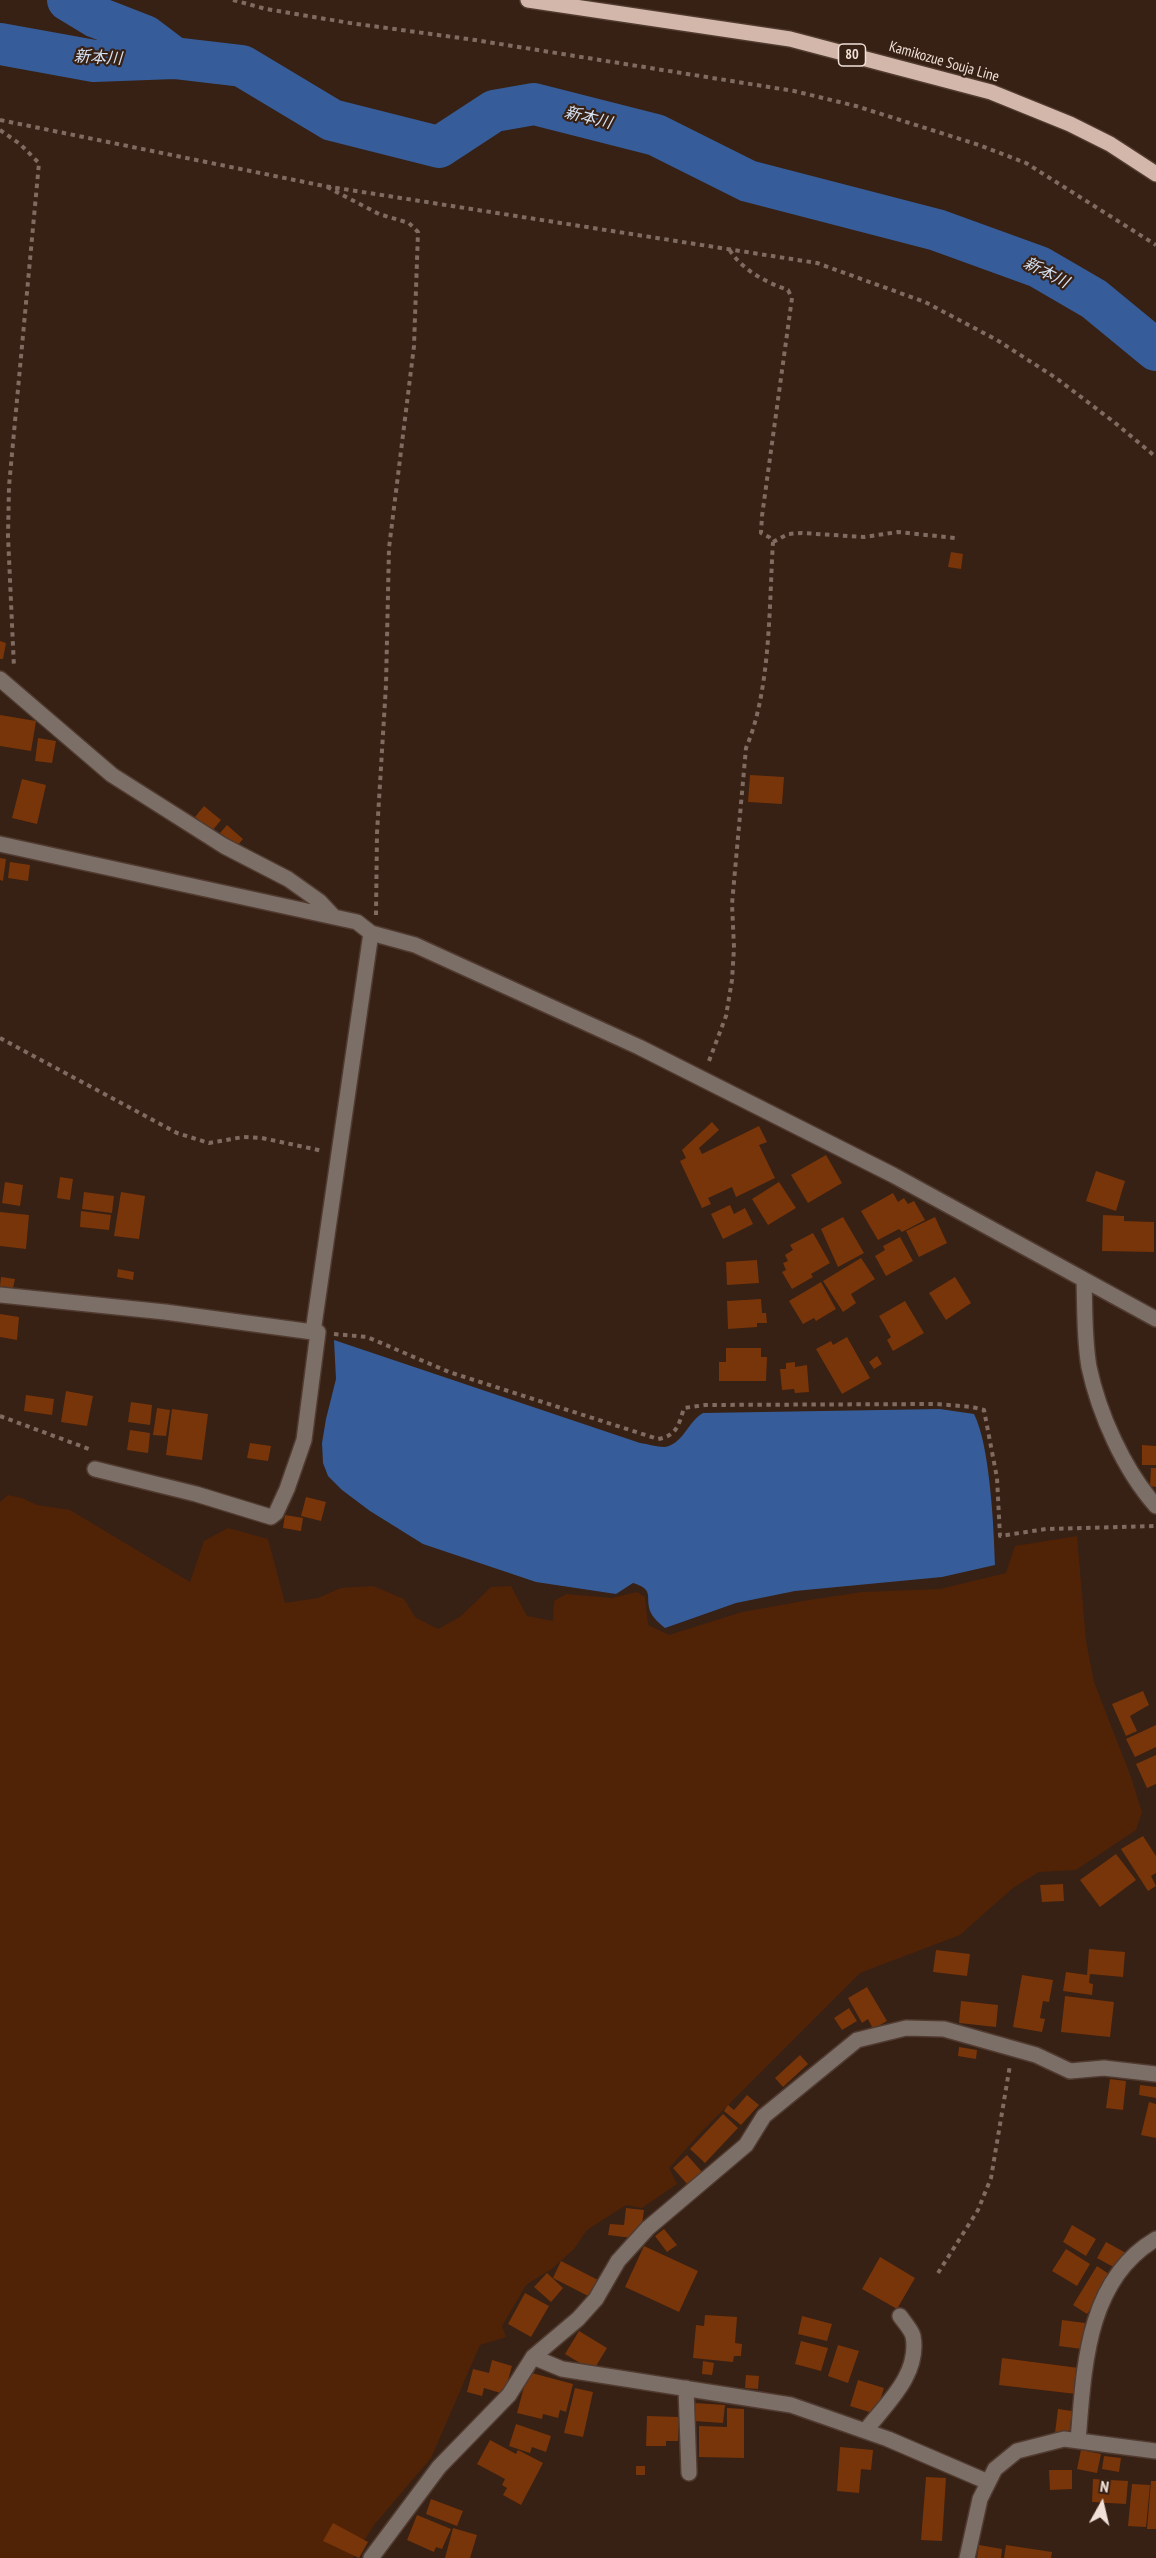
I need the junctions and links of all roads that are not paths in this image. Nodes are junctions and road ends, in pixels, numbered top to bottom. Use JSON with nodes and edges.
{"nodes":[{"id":1,"x":528,"y":0,"type":"edge"},
{"id":2,"x":1154,"y":168,"type":"edge"},
{"id":3,"x":0,"y":679,"type":"edge"},
{"id":4,"x":0,"y":844,"type":"edge"},
{"id":5,"x":334,"y":917,"type":"junction"},
{"id":6,"x":371,"y":933,"type":"junction"},
{"id":7,"x":1084,"y":1280,"type":"junction"},
{"id":8,"x":0,"y":1295,"type":"edge"},
{"id":9,"x":1156,"y":1319,"type":"edge"},
{"id":10,"x":318,"y":1332,"type":"road end"},
{"id":11,"x":95,"y":1469,"type":"road end"},
{"id":12,"x":1156,"y":1506,"type":"edge"},
{"id":13,"x":1156,"y":2074,"type":"edge"},
{"id":14,"x":1156,"y":2239,"type":"edge"},
{"id":15,"x":900,"y":2316,"type":"dead end"},
{"id":16,"x":532,"y":2357,"type":"junction"},
{"id":17,"x":686,"y":2388,"type":"junction"},
{"id":18,"x":866,"y":2430,"type":"junction"},
{"id":19,"x":1078,"y":2441,"type":"junction"},
{"id":20,"x":1156,"y":2451,"type":"edge"},
{"id":21,"x":689,"y":2473,"type":"dead end"},
{"id":22,"x":988,"y":2482,"type":"junction"},
{"id":23,"x":371,"y":2558,"type":"edge"},
{"id":24,"x":967,"y":2558,"type":"edge"}],
"edges":[{"from":1,"to":2,"type":"main road","name":"Kamikozue Souja Line","number":"80"},
{"from":3,"to":5,"type":"street"},
{"from":4,"to":5,"type":"street"},
{"from":5,"to":6,"type":"street"},
{"from":6,"to":7,"type":"street"},
{"from":6,"to":8,"type":"street"},
{"from":7,"to":9,"type":"street"},
{"from":7,"to":12,"type":"street"},
{"from":10,"to":11,"type":"street"},
{"from":13,"to":16,"type":"street"},
{"from":14,"to":19,"type":"street"},
{"from":15,"to":18,"type":"street"},
{"from":16,"to":17,"type":"street"},
{"from":16,"to":23,"type":"street"},
{"from":17,"to":18,"type":"street"},
{"from":17,"to":21,"type":"street"},
{"from":18,"to":22,"type":"street"},
{"from":19,"to":20,"type":"street"},
{"from":19,"to":22,"type":"street"},
{"from":22,"to":24,"type":"street"}]}
